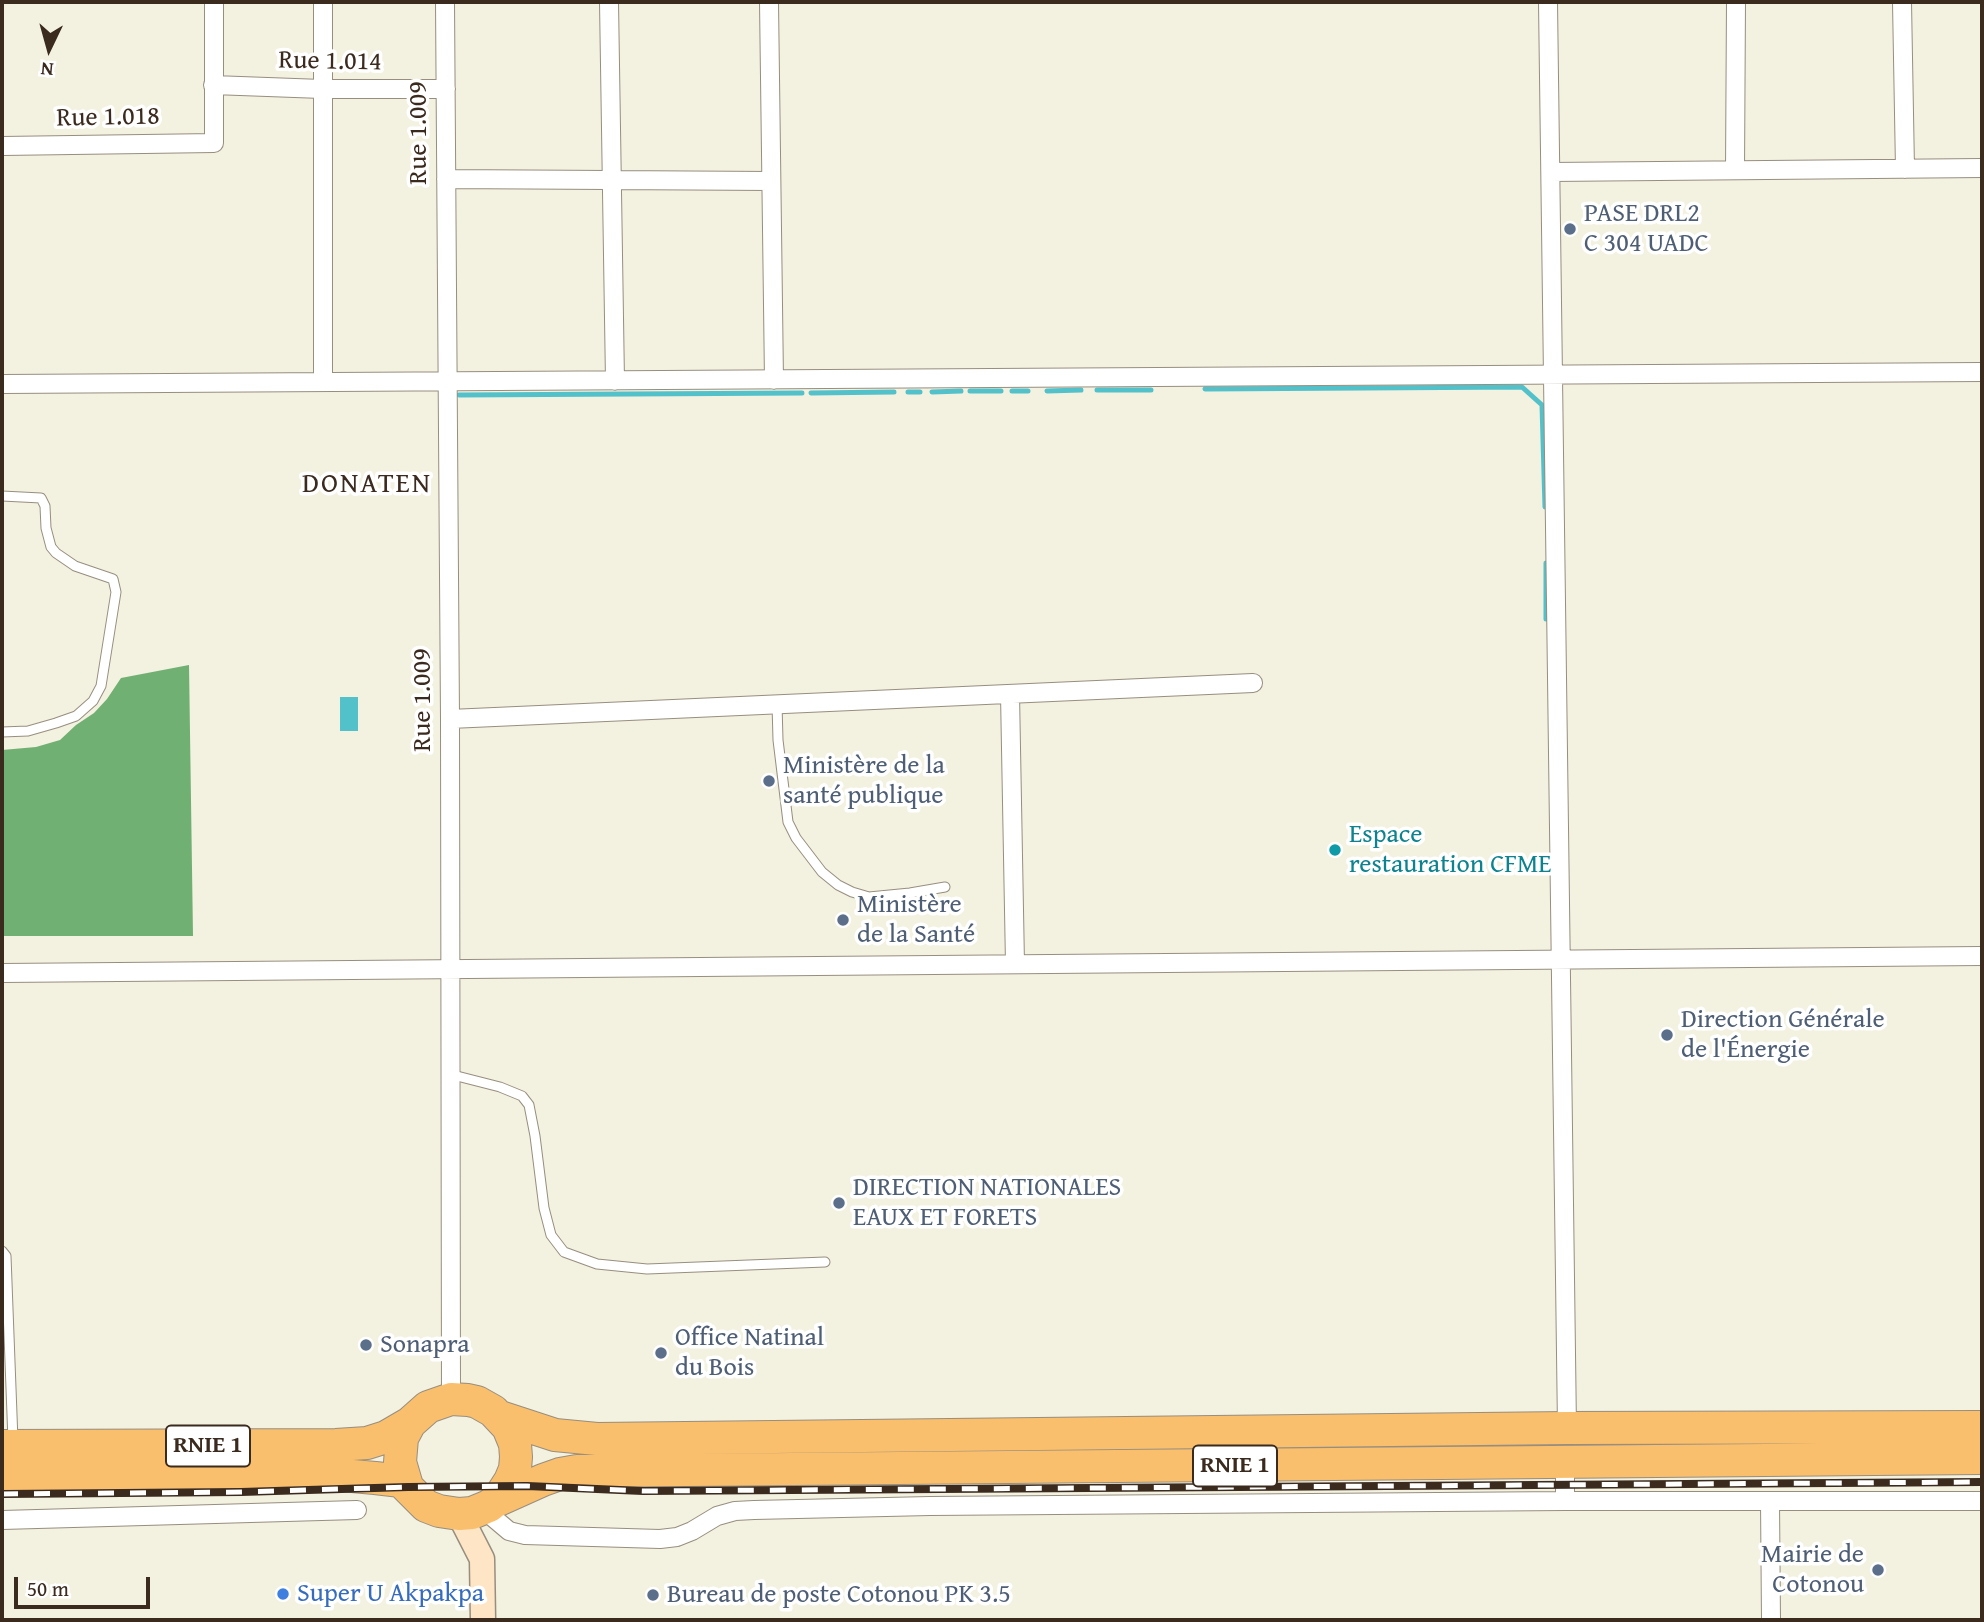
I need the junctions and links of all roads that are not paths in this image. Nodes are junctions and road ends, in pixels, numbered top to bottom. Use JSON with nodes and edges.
{"nodes":[{"id":1,"x":214,"y":2,"type":"edge"},
{"id":2,"x":323,"y":2,"type":"edge"},
{"id":3,"x":445,"y":2,"type":"edge"},
{"id":4,"x":609,"y":2,"type":"edge"},
{"id":5,"x":769,"y":2,"type":"edge"},
{"id":6,"x":1548,"y":2,"type":"edge"},
{"id":7,"x":1736,"y":2,"type":"edge"},
{"id":8,"x":1902,"y":2,"type":"edge"},
{"id":9,"x":213,"y":85,"type":"junction"},
{"id":10,"x":322,"y":89,"type":"junction"},
{"id":11,"x":446,"y":89,"type":"junction"},
{"id":12,"x":2,"y":146,"type":"edge"},
{"id":13,"x":1982,"y":168,"type":"edge"},
{"id":14,"x":1905,"y":169,"type":"junction"},
{"id":15,"x":1735,"y":170,"type":"junction"},
{"id":16,"x":1551,"y":172,"type":"junction"},
{"id":17,"x":446,"y":179,"type":"junction"},
{"id":18,"x":612,"y":180,"type":"junction"},
{"id":19,"x":771,"y":181,"type":"junction"},
{"id":20,"x":1982,"y":372,"type":"edge"},
{"id":21,"x":1553,"y":375,"type":"junction"},
{"id":22,"x":615,"y":380,"type":"junction"},
{"id":23,"x":774,"y":380,"type":"junction"},
{"id":24,"x":323,"y":382,"type":"junction"},
{"id":25,"x":447,"y":382,"type":"junction"},
{"id":26,"x":2,"y":384,"type":"edge"},
{"id":27,"x":2,"y":496,"type":"edge"},
{"id":28,"x":1253,"y":683,"type":"dead end"},
{"id":29,"x":1010,"y":694,"type":"junction"},
{"id":30,"x":777,"y":704,"type":"junction"},
{"id":31,"x":450,"y":719,"type":"junction"},
{"id":32,"x":2,"y":732,"type":"edge"},
{"id":33,"x":945,"y":887,"type":"dead end"},
{"id":34,"x":1982,"y":956,"type":"edge"},
{"id":35,"x":1561,"y":960,"type":"junction"},
{"id":36,"x":1015,"y":964,"type":"junction"},
{"id":37,"x":449,"y":969,"type":"junction"},
{"id":38,"x":2,"y":973,"type":"edge"},
{"id":39,"x":449,"y":1074,"type":"junction"},
{"id":40,"x":2,"y":1251,"type":"edge"},
{"id":41,"x":825,"y":1262,"type":"dead end"},
{"id":42,"x":451,"y":1399,"type":"junction"},
{"id":43,"x":500,"y":1417,"type":"junction"},
{"id":44,"x":410,"y":1423,"type":"junction"},
{"id":45,"x":1982,"y":1427,"type":"edge"},
{"id":46,"x":1567,"y":1429,"type":"junction"},
{"id":47,"x":8,"y":1446,"type":"edge"},
{"id":48,"x":1982,"y":1458,"type":"edge"},
{"id":49,"x":1564,"y":1463,"type":"junction"},
{"id":50,"x":2,"y":1476,"type":"edge"},
{"id":51,"x":407,"y":1486,"type":"junction"},
{"id":52,"x":1565,"y":1501,"type":"junction"},
{"id":53,"x":1982,"y":1501,"type":"edge"},
{"id":54,"x":1770,"y":1502,"type":"junction"},
{"id":55,"x":479,"y":1508,"type":"junction"},
{"id":56,"x":357,"y":1510,"type":"dead end"},
{"id":57,"x":2,"y":1520,"type":"edge"},
{"id":58,"x":483,"y":1620,"type":"edge"},
{"id":59,"x":1771,"y":1620,"type":"edge"}],
"edges":[{"from":1,"to":9,"type":"street"},
{"from":2,"to":10,"type":"street"},
{"from":3,"to":11,"type":"street","name":"Rue 1.009"},
{"from":4,"to":18,"type":"street"},
{"from":5,"to":19,"type":"street"},
{"from":6,"to":16,"type":"street"},
{"from":7,"to":15,"type":"street"},
{"from":8,"to":14,"type":"street"},
{"from":9,"to":10,"type":"street","name":"Rue 1.014"},
{"from":9,"to":12,"type":"street","name":"Rue 1.018"},
{"from":10,"to":11,"type":"street","name":"Rue 1.014"},
{"from":10,"to":24,"type":"street"},
{"from":11,"to":17,"type":"street","name":"Rue 1.009"},
{"from":13,"to":14,"type":"street"},
{"from":14,"to":15,"type":"street"},
{"from":15,"to":16,"type":"street"},
{"from":16,"to":21,"type":"street"},
{"from":17,"to":18,"type":"street"},
{"from":17,"to":25,"type":"street","name":"Rue 1.009"},
{"from":18,"to":19,"type":"street"},
{"from":18,"to":22,"type":"street"},
{"from":19,"to":23,"type":"street"},
{"from":20,"to":21,"type":"street"},
{"from":21,"to":23,"type":"street"},
{"from":21,"to":35,"type":"street"},
{"from":22,"to":23,"type":"street"},
{"from":22,"to":25,"type":"street"},
{"from":24,"to":25,"type":"street"},
{"from":24,"to":26,"type":"street"},
{"from":25,"to":31,"type":"street","name":"Rue 1.009"},
{"from":27,"to":32,"type":"lane"},
{"from":28,"to":29,"type":"street"},
{"from":29,"to":30,"type":"street"},
{"from":29,"to":36,"type":"street"},
{"from":30,"to":31,"type":"street"},
{"from":30,"to":33,"type":"lane"},
{"from":31,"to":37,"type":"street","name":"Rue 1.009"},
{"from":34,"to":35,"type":"street"},
{"from":35,"to":36,"type":"street"},
{"from":35,"to":46,"type":"street"},
{"from":36,"to":37,"type":"street"},
{"from":37,"to":38,"type":"street"},
{"from":37,"to":39,"type":"street","name":"Rue 1.009"},
{"from":39,"to":41,"type":"lane"},
{"from":39,"to":42,"type":"street","name":"Rue 1.009"},
{"from":40,"to":47,"type":"lane"},
{"from":42,"to":43,"type":"highway","number":"RNIE 1"},
{"from":42,"to":44,"type":"highway","number":"RNIE 1"},
{"from":43,"to":46,"type":"highway","number":"RNIE 1"},
{"from":43,"to":55,"type":"highway"},
{"from":44,"to":47,"type":"highway","number":"RNIE 1"},
{"from":44,"to":51,"type":"highway"},
{"from":45,"to":46,"type":"highway","number":"RNIE 1"},
{"from":48,"to":49,"type":"highway","number":"RNIE 1"},
{"from":49,"to":52,"type":"street"},
{"from":49,"to":55,"type":"highway","number":"RNIE 1"},
{"from":50,"to":51,"type":"highway","number":"RNIE 1"},
{"from":51,"to":55,"type":"highway","number":"RNIE 1"},
{"from":52,"to":54,"type":"street"},
{"from":52,"to":55,"type":"street"},
{"from":53,"to":54,"type":"street"},
{"from":54,"to":59,"type":"street"},
{"from":55,"to":58,"type":"street"},
{"from":56,"to":57,"type":"street"}]}
